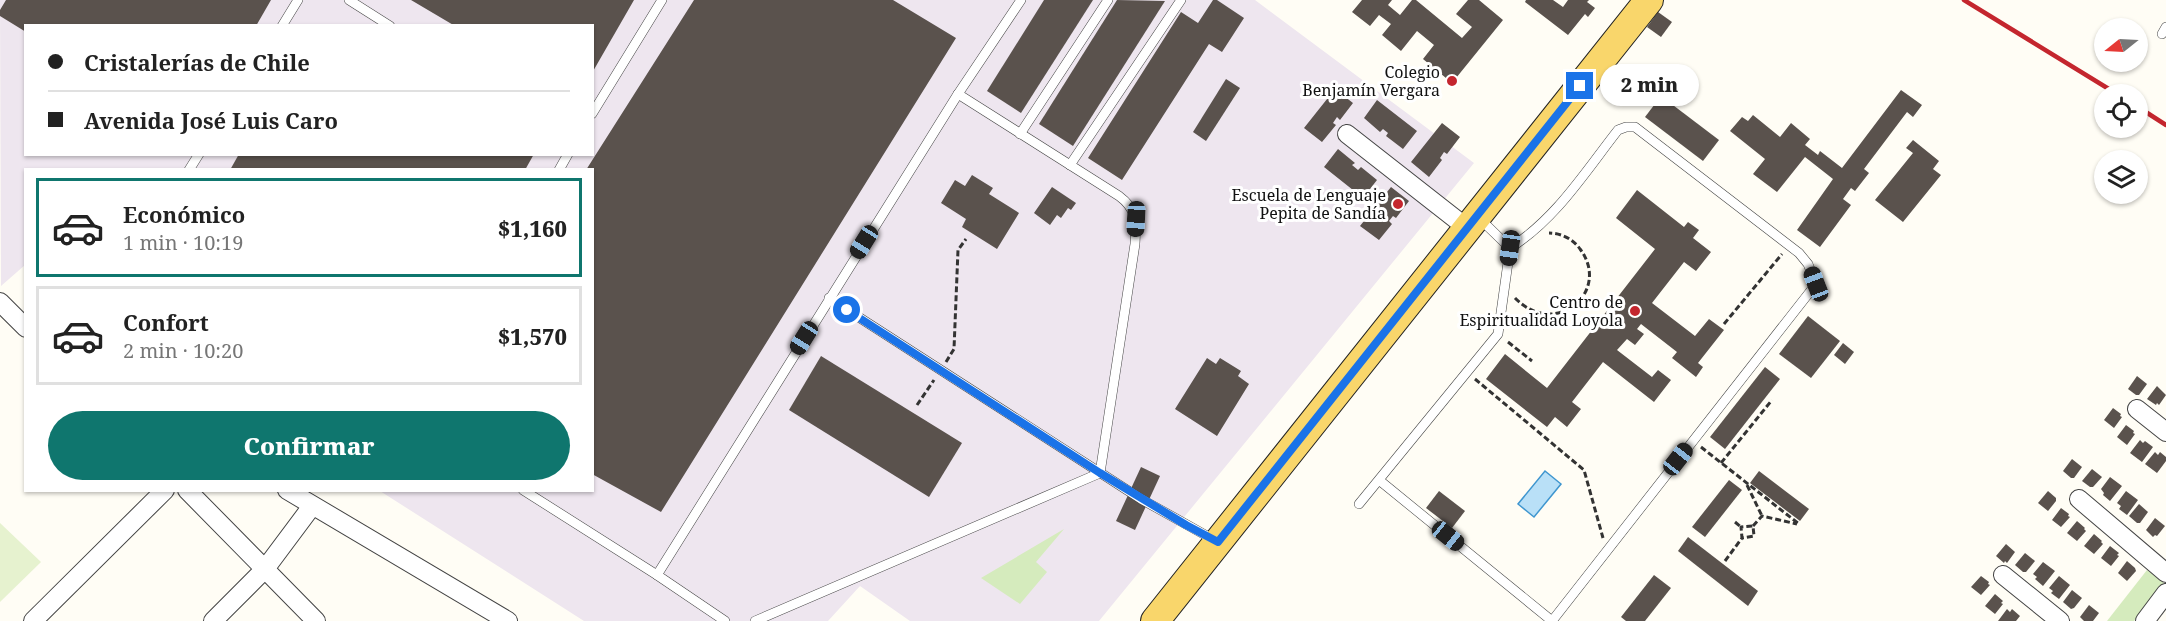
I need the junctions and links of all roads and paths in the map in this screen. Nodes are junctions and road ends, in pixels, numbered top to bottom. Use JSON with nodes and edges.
{"nodes":[{"id":1,"x":298,"y":0,"type":"edge"},
{"id":2,"x":349,"y":0,"type":"edge"},
{"id":3,"x":662,"y":0,"type":"edge"},
{"id":4,"x":1021,"y":0,"type":"edge"},
{"id":5,"x":1108,"y":0,"type":"edge"},
{"id":6,"x":1181,"y":0,"type":"edge"},
{"id":7,"x":1649,"y":0,"type":"edge"},
{"id":8,"x":283,"y":24,"type":"edge"},
{"id":9,"x":387,"y":24,"type":"edge"},
{"id":10,"x":958,"y":94,"type":"junction"},
{"id":11,"x":594,"y":111,"type":"edge"},
{"id":12,"x":1020,"y":134,"type":"junction"},
{"id":13,"x":1347,"y":134,"type":"dead end"},
{"id":14,"x":1070,"y":165,"type":"junction"},
{"id":15,"x":1472,"y":222,"type":"junction"},
{"id":16,"x":1529,"y":236,"type":"junction"},
{"id":17,"x":966,"y":239,"type":"dead end"},
{"id":18,"x":1789,"y":245,"type":"junction"},
{"id":19,"x":1510,"y":248,"type":"junction"},
{"id":20,"x":1506,"y":273,"type":"junction"},
{"id":21,"x":829,"y":298,"type":"junction"},
{"id":22,"x":0,"y":302,"type":"edge"},
{"id":23,"x":1724,"y":324,"type":"dead end"},
{"id":24,"x":24,"y":326,"type":"edge"},
{"id":25,"x":1498,"y":334,"type":"junction"},
{"id":26,"x":1532,"y":361,"type":"dead end"},
{"id":27,"x":941,"y":370,"type":"junction"},
{"id":28,"x":1467,"y":372,"type":"junction"},
{"id":29,"x":1772,"y":400,"type":"dead end"},
{"id":30,"x":917,"y":405,"type":"dead end"},
{"id":31,"x":2137,"y":409,"type":"dead end"},
{"id":32,"x":2166,"y":432,"type":"edge"},
{"id":33,"x":1693,"y":441,"type":"junction"},
{"id":34,"x":1721,"y":463,"type":"junction"},
{"id":35,"x":1100,"y":473,"type":"junction"},
{"id":36,"x":1378,"y":480,"type":"junction"},
{"id":37,"x":1747,"y":483,"type":"junction"},
{"id":38,"x":163,"y":492,"type":"edge"},
{"id":39,"x":189,"y":492,"type":"edge"},
{"id":40,"x":290,"y":492,"type":"edge"},
{"id":41,"x":526,"y":492,"type":"edge"},
{"id":42,"x":2079,"y":499,"type":"dead end"},
{"id":43,"x":1359,"y":504,"type":"dead end"},
{"id":44,"x":312,"y":506,"type":"junction"},
{"id":45,"x":1762,"y":516,"type":"junction"},
{"id":46,"x":1735,"y":522,"type":"dead end"},
{"id":47,"x":1753,"y":526,"type":"junction"},
{"id":48,"x":1741,"y":527,"type":"junction"},
{"id":49,"x":1742,"y":538,"type":"junction"},
{"id":50,"x":1218,"y":542,"type":"junction"},
{"id":51,"x":1606,"y":551,"type":"junction"},
{"id":52,"x":1725,"y":561,"type":"dead end"},
{"id":53,"x":265,"y":569,"type":"junction"},
{"id":54,"x":2166,"y":573,"type":"edge"},
{"id":55,"x":657,"y":575,"type":"junction"},
{"id":56,"x":2003,"y":575,"type":"dead end"},
{"id":57,"x":2166,"y":593,"type":"edge"},
{"id":58,"x":33,"y":621,"type":"edge"},
{"id":59,"x":213,"y":621,"type":"edge"},
{"id":60,"x":316,"y":621,"type":"edge"},
{"id":61,"x":508,"y":621,"type":"edge"},
{"id":62,"x":725,"y":621,"type":"edge"},
{"id":63,"x":755,"y":621,"type":"edge"},
{"id":64,"x":1155,"y":621,"type":"edge"},
{"id":65,"x":2060,"y":621,"type":"edge"},
{"id":66,"x":2145,"y":621,"type":"edge"}],
"edges":[{"from":1,"to":8,"type":"lane"},
{"from":2,"to":9,"type":"lane"},
{"from":3,"to":11,"type":"lane"},
{"from":4,"to":10,"type":"lane"},
{"from":5,"to":12,"type":"lane"},
{"from":6,"to":14,"type":"lane"},
{"from":7,"to":15,"type":"main road"},
{"from":10,"to":12,"type":"lane"},
{"from":10,"to":21,"type":"lane"},
{"from":12,"to":14,"type":"lane"},
{"from":13,"to":15,"type":"street"},
{"from":14,"to":35,"type":"lane"},
{"from":15,"to":19,"type":"lane"},
{"from":15,"to":50,"type":"main road"},
{"from":16,"to":18,"type":"lane"},
{"from":16,"to":19,"type":"lane"},
{"from":16,"to":20,"type":"path"},
{"from":17,"to":27,"type":"path"},
{"from":18,"to":23,"type":"path"},
{"from":18,"to":33,"type":"lane"},
{"from":19,"to":20,"type":"lane"},
{"from":20,"to":25,"type":"lane"},
{"from":21,"to":27,"type":"lane"},
{"from":21,"to":55,"type":"lane"},
{"from":22,"to":24,"type":"street"},
{"from":25,"to":26,"type":"path"},
{"from":25,"to":28,"type":"lane"},
{"from":27,"to":30,"type":"path"},
{"from":27,"to":35,"type":"lane"},
{"from":28,"to":36,"type":"lane"},
{"from":28,"to":51,"type":"path"},
{"from":29,"to":34,"type":"path"},
{"from":31,"to":32,"type":"street"},
{"from":33,"to":34,"type":"path"},
{"from":33,"to":51,"type":"lane"},
{"from":34,"to":37,"type":"path"},
{"from":35,"to":50,"type":"lane"},
{"from":35,"to":63,"type":"lane"},
{"from":36,"to":43,"type":"lane"},
{"from":36,"to":51,"type":"lane"},
{"from":37,"to":45,"type":"path"},
{"from":37,"to":45,"type":"path"},
{"from":38,"to":58,"type":"street"},
{"from":39,"to":53,"type":"street"},
{"from":40,"to":44,"type":"street"},
{"from":41,"to":55,"type":"lane"},
{"from":42,"to":54,"type":"street"},
{"from":44,"to":53,"type":"street"},
{"from":44,"to":61,"type":"street"},
{"from":45,"to":47,"type":"path"},
{"from":46,"to":48,"type":"path"},
{"from":47,"to":48,"type":"path"},
{"from":47,"to":49,"type":"path"},
{"from":48,"to":49,"type":"path"},
{"from":49,"to":52,"type":"path"},
{"from":50,"to":64,"type":"main road"},
{"from":53,"to":59,"type":"street"},
{"from":53,"to":60,"type":"street"},
{"from":55,"to":62,"type":"lane"},
{"from":56,"to":65,"type":"street"},
{"from":57,"to":66,"type":"street"}]}
